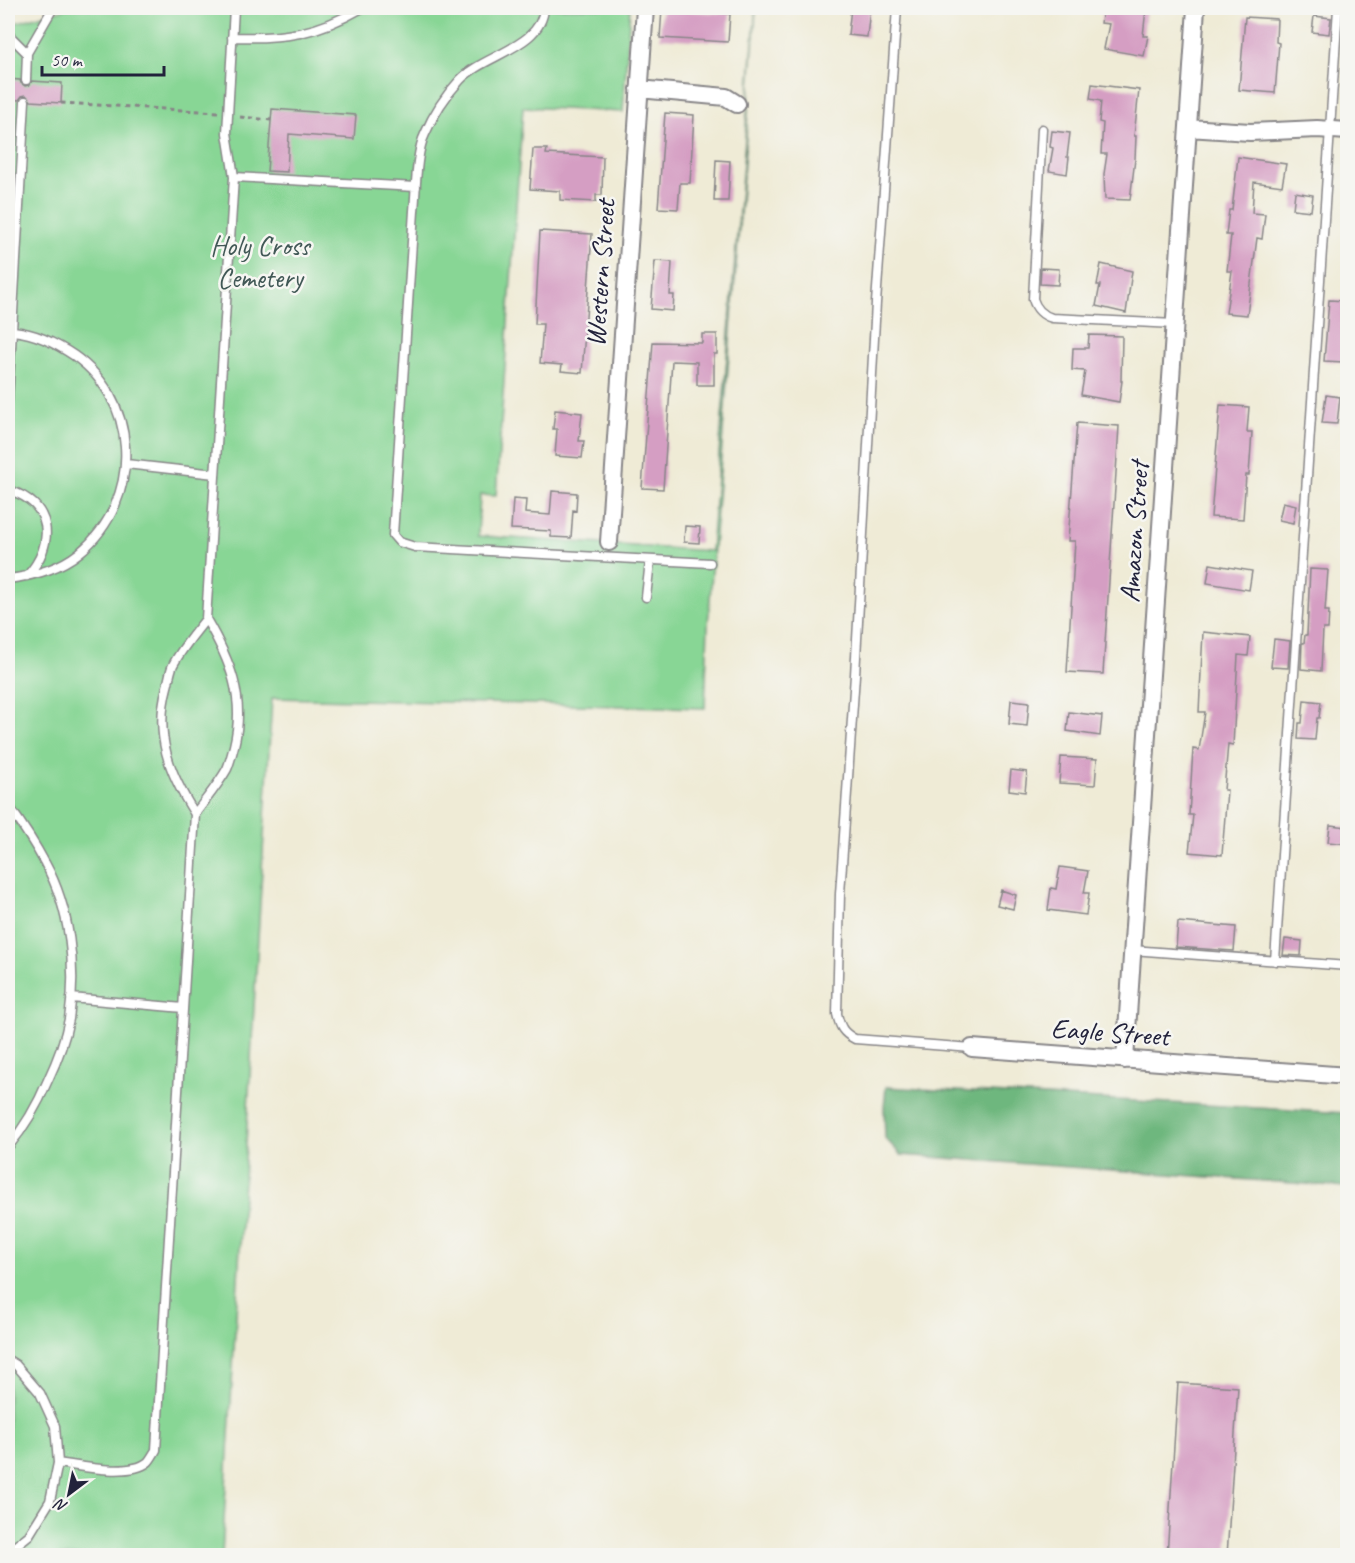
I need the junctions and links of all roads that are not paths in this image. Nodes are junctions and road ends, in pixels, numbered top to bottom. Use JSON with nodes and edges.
{"nodes":[{"id":1,"x":53,"y":8,"type":"edge"},
{"id":2,"x":234,"y":8,"type":"edge"},
{"id":3,"x":362,"y":8,"type":"edge"},
{"id":4,"x":544,"y":8,"type":"edge"},
{"id":5,"x":645,"y":8,"type":"edge"},
{"id":6,"x":897,"y":8,"type":"edge"},
{"id":7,"x":1196,"y":8,"type":"edge"},
{"id":8,"x":1338,"y":8,"type":"edge"},
{"id":9,"x":8,"y":34,"type":"edge"},
{"id":10,"x":232,"y":38,"type":"junction"},
{"id":11,"x":27,"y":53,"type":"junction"},
{"id":12,"x":26,"y":80,"type":"dead end"},
{"id":13,"x":639,"y":89,"type":"junction"},
{"id":14,"x":25,"y":101,"type":"dead end"},
{"id":15,"x":737,"y":104,"type":"dead end"},
{"id":16,"x":1188,"y":128,"type":"junction"},
{"id":17,"x":1042,"y":129,"type":"dead end"},
{"id":18,"x":1330,"y":130,"type":"junction"},
{"id":19,"x":1347,"y":131,"type":"edge"},
{"id":20,"x":234,"y":177,"type":"junction"},
{"id":21,"x":416,"y":187,"type":"junction"},
{"id":22,"x":1175,"y":324,"type":"junction"},
{"id":23,"x":9,"y":331,"type":"edge"},
{"id":24,"x":8,"y":401,"type":"edge"},
{"id":25,"x":126,"y":464,"type":"junction"},
{"id":26,"x":215,"y":474,"type":"junction"},
{"id":27,"x":8,"y":490,"type":"edge"},
{"id":28,"x":609,"y":542,"type":"dead end"},
{"id":29,"x":650,"y":561,"type":"junction"},
{"id":30,"x":710,"y":563,"type":"dead end"},
{"id":31,"x":26,"y":576,"type":"junction"},
{"id":32,"x":8,"y":579,"type":"edge"},
{"id":33,"x":646,"y":597,"type":"dead end"},
{"id":34,"x":206,"y":620,"type":"junction"},
{"id":35,"x":8,"y":805,"type":"edge"},
{"id":36,"x":195,"y":814,"type":"junction"},
{"id":37,"x":1132,"y":950,"type":"junction"},
{"id":38,"x":1275,"y":961,"type":"junction"},
{"id":39,"x":1347,"y":966,"type":"edge"},
{"id":40,"x":71,"y":998,"type":"junction"},
{"id":41,"x":183,"y":1008,"type":"junction"},
{"id":42,"x":972,"y":1048,"type":"joint"},
{"id":43,"x":1125,"y":1060,"type":"junction"},
{"id":44,"x":1347,"y":1076,"type":"edge"},
{"id":45,"x":8,"y":1147,"type":"edge"},
{"id":46,"x":8,"y":1360,"type":"edge"},
{"id":47,"x":58,"y":1462,"type":"junction"},
{"id":48,"x":8,"y":1552,"type":"edge"}],
"edges":[{"from":1,"to":11,"type":"lane"},
{"from":2,"to":10,"type":"lane"},
{"from":3,"to":10,"type":"lane"},
{"from":4,"to":21,"type":"lane"},
{"from":5,"to":13,"type":"street","name":"Western Street"},
{"from":6,"to":42,"type":"lane","name":"Eagle Street"},
{"from":7,"to":16,"type":"street","name":"Amazon Street"},
{"from":8,"to":18,"type":"lane"},
{"from":9,"to":11,"type":"lane"},
{"from":10,"to":20,"type":"lane"},
{"from":11,"to":12,"type":"lane"},
{"from":13,"to":15,"type":"street"},
{"from":13,"to":28,"type":"street","name":"Western Street"},
{"from":14,"to":23,"type":"lane"},
{"from":16,"to":18,"type":"street"},
{"from":16,"to":22,"type":"street","name":"Amazon Street"},
{"from":17,"to":22,"type":"lane"},
{"from":18,"to":19,"type":"street"},
{"from":18,"to":38,"type":"lane"},
{"from":20,"to":21,"type":"lane"},
{"from":20,"to":26,"type":"lane"},
{"from":21,"to":29,"type":"lane"},
{"from":22,"to":37,"type":"street","name":"Amazon Street"},
{"from":23,"to":24,"type":"lane"},
{"from":23,"to":25,"type":"lane"},
{"from":25,"to":26,"type":"lane"},
{"from":25,"to":31,"type":"lane"},
{"from":26,"to":34,"type":"lane"},
{"from":27,"to":31,"type":"lane"},
{"from":29,"to":30,"type":"lane"},
{"from":29,"to":33,"type":"lane"},
{"from":31,"to":32,"type":"lane"},
{"from":34,"to":36,"type":"lane"},
{"from":34,"to":36,"type":"lane"},
{"from":35,"to":40,"type":"lane"},
{"from":36,"to":41,"type":"lane"},
{"from":37,"to":38,"type":"lane"},
{"from":37,"to":43,"type":"street","name":"Amazon Street"},
{"from":38,"to":39,"type":"lane"},
{"from":40,"to":41,"type":"lane"},
{"from":40,"to":45,"type":"lane"},
{"from":41,"to":47,"type":"lane"},
{"from":42,"to":43,"type":"street","name":"Eagle Street"},
{"from":43,"to":44,"type":"street","name":"Eagle Street"},
{"from":46,"to":47,"type":"lane"},
{"from":47,"to":48,"type":"lane"}]}
